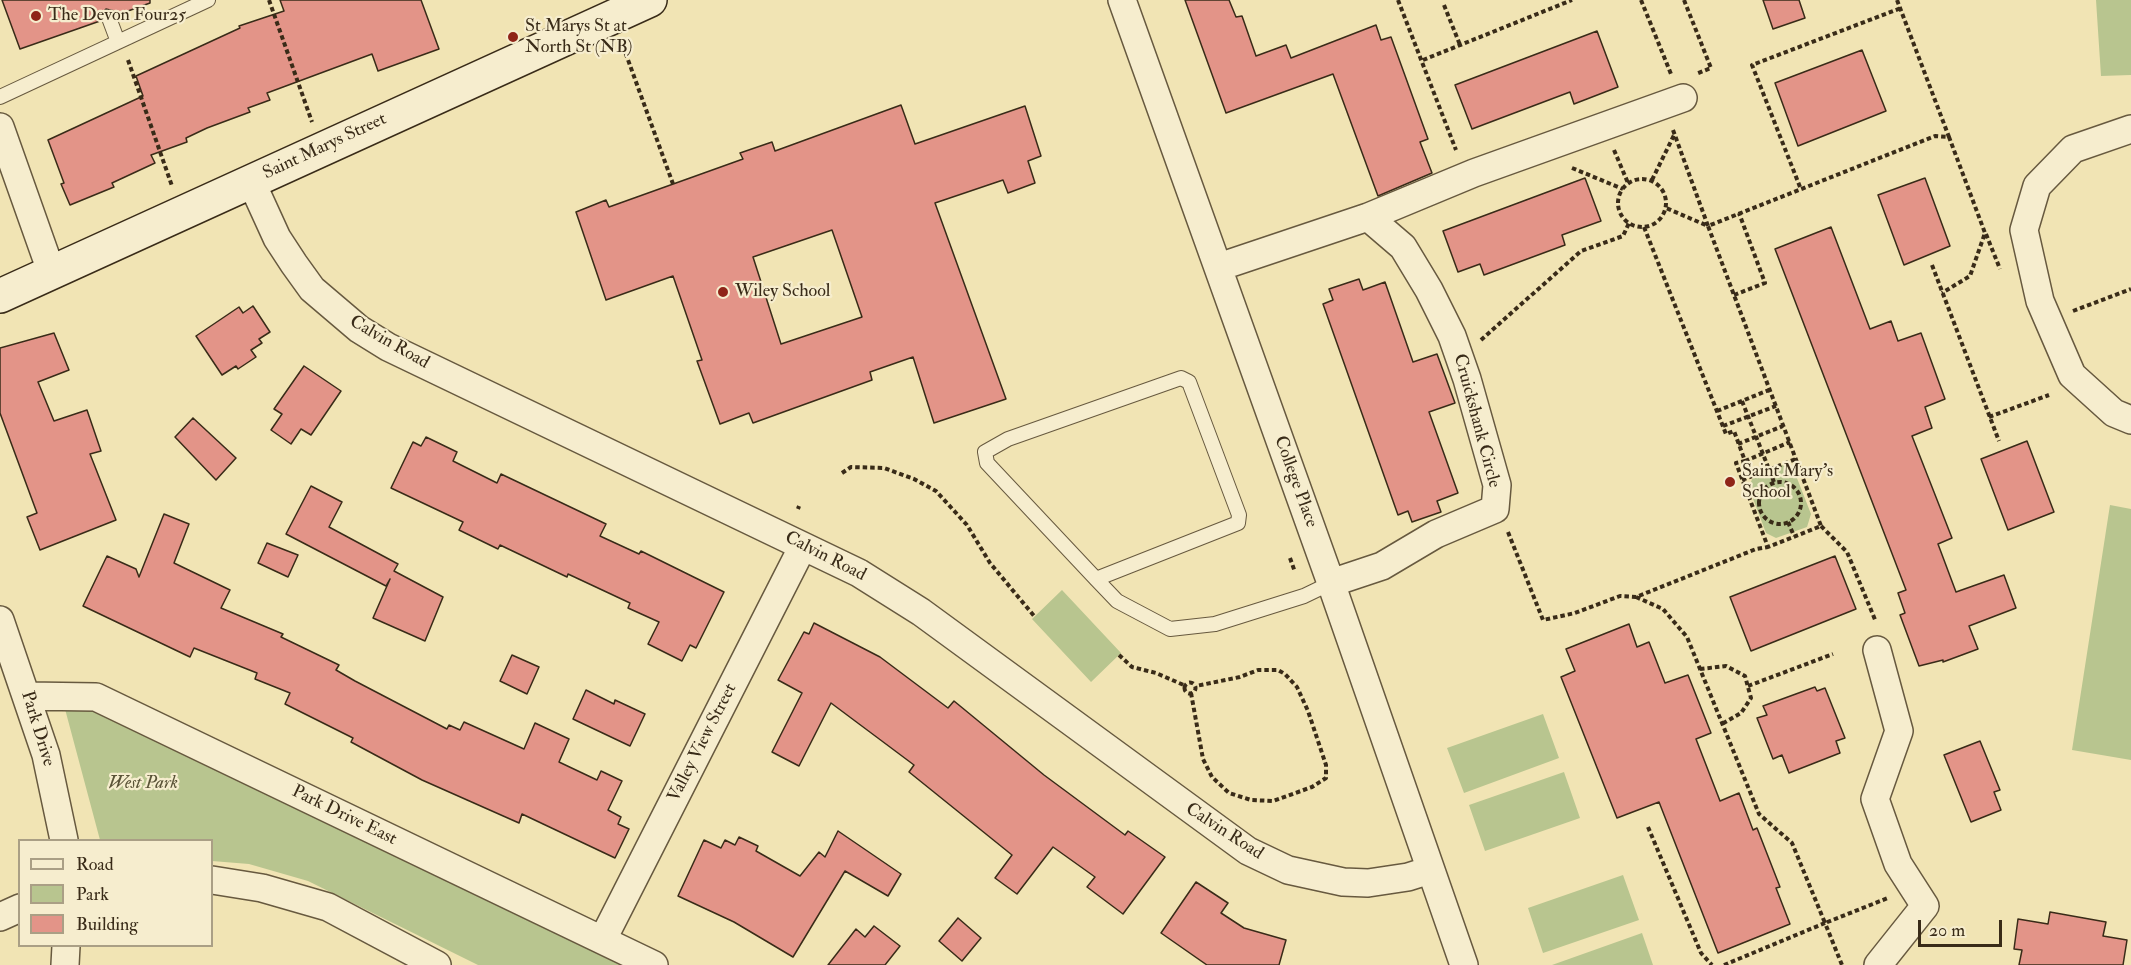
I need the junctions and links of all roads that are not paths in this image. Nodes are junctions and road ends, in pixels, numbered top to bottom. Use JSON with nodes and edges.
{"nodes":[{"id":1,"x":208,"y":0,"type":"edge"},
{"id":2,"x":650,"y":0,"type":"edge"},
{"id":3,"x":1122,"y":0,"type":"edge"},
{"id":4,"x":109,"y":18,"type":"dead end"},
{"id":5,"x":120,"y":41,"type":"junction"},
{"id":6,"x":1683,"y":85,"type":"road end"},
{"id":7,"x":0,"y":97,"type":"edge"},
{"id":8,"x":0,"y":127,"type":"edge"},
{"id":9,"x":2131,"y":129,"type":"edge"},
{"id":10,"x":251,"y":181,"type":"junction"},
{"id":11,"x":1368,"y":217,"type":"junction"},
{"id":12,"x":1219,"y":267,"type":"junction"},
{"id":13,"x":51,"y":271,"type":"junction"},
{"id":14,"x":0,"y":296,"type":"edge"},
{"id":15,"x":2131,"y":420,"type":"edge"},
{"id":16,"x":802,"y":546,"type":"junction"},
{"id":17,"x":1096,"y":579,"type":"junction"},
{"id":18,"x":1331,"y":583,"type":"junction"},
{"id":19,"x":0,"y":620,"type":"edge"},
{"id":20,"x":1877,"y":638,"type":"road end"},
{"id":21,"x":27,"y":696,"type":"junction"},
{"id":22,"x":64,"y":839,"type":"edge"},
{"id":23,"x":1430,"y":870,"type":"junction"},
{"id":24,"x":213,"y":880,"type":"edge"},
{"id":25,"x":18,"y":909,"type":"edge"},
{"id":26,"x":0,"y":917,"type":"edge"},
{"id":27,"x":603,"y":939,"type":"junction"},
{"id":28,"x":66,"y":947,"type":"edge"},
{"id":29,"x":1880,"y":964,"type":"edge"},
{"id":30,"x":65,"y":965,"type":"edge"},
{"id":31,"x":437,"y":965,"type":"edge"},
{"id":32,"x":654,"y":965,"type":"edge"},
{"id":33,"x":1464,"y":965,"type":"edge"}],
"edges":[{"from":1,"to":5,"type":"lane"},
{"from":2,"to":10,"type":"main road","name":"Saint Marys Street"},
{"from":3,"to":12,"type":"street","name":"College Place"},
{"from":4,"to":5,"type":"lane"},
{"from":5,"to":7,"type":"lane"},
{"from":6,"to":11,"type":"street"},
{"from":8,"to":13,"type":"street"},
{"from":9,"to":15,"type":"street"},
{"from":10,"to":13,"type":"main road","name":"Saint Marys Street"},
{"from":10,"to":16,"type":"street","name":"Calvin Road"},
{"from":11,"to":12,"type":"street"},
{"from":11,"to":18,"type":"street","name":"Cruickshank Circle"},
{"from":12,"to":18,"type":"street","name":"College Place"},
{"from":13,"to":14,"type":"main road","name":"Saint Marys Street"},
{"from":16,"to":23,"type":"street","name":"Calvin Road"},
{"from":16,"to":27,"type":"street","name":"Valley View Street"},
{"from":17,"to":17,"type":"lane"},
{"from":17,"to":18,"type":"lane"},
{"from":18,"to":23,"type":"street","name":"College Place"},
{"from":19,"to":21,"type":"street","name":"Park Drive"},
{"from":20,"to":29,"type":"street"},
{"from":21,"to":22,"type":"street","name":"Park Drive"},
{"from":21,"to":27,"type":"street","name":"Park Drive East"},
{"from":23,"to":33,"type":"street","name":"College Place"},
{"from":24,"to":31,"type":"street"},
{"from":25,"to":26,"type":"street"},
{"from":27,"to":32,"type":"street","name":"Park Drive East"},
{"from":28,"to":30,"type":"street"}]}
